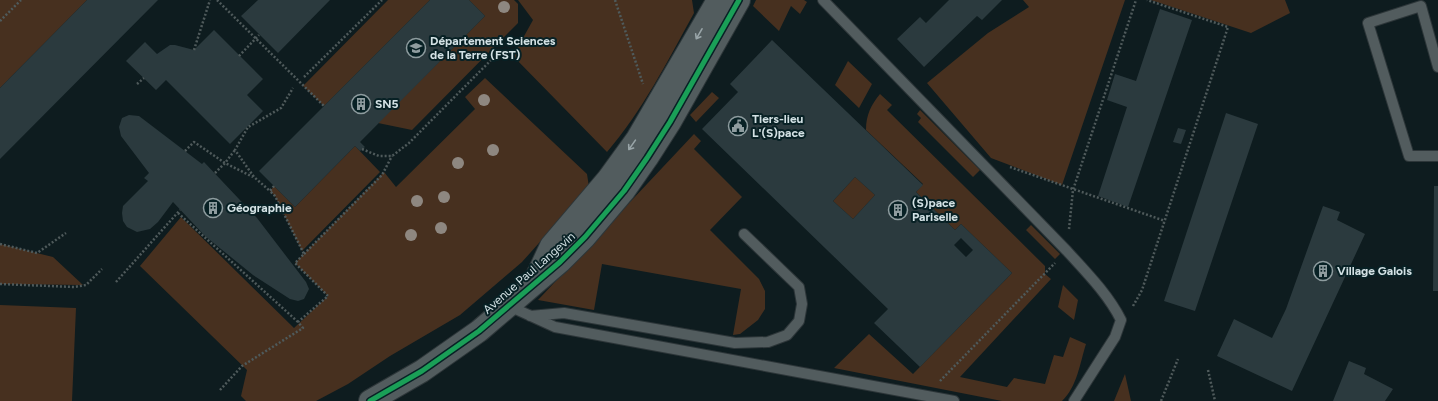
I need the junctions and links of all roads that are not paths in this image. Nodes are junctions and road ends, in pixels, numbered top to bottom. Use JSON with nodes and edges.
{"nodes":[{"id":1,"x":718,"y":0,"type":"edge"},
{"id":2,"x":739,"y":0,"type":"edge"},
{"id":3,"x":823,"y":0,"type":"edge"},
{"id":4,"x":1438,"y":67,"type":"edge"},
{"id":5,"x":1438,"y":156,"type":"edge"},
{"id":6,"x":744,"y":234,"type":"dead end"},
{"id":7,"x":533,"y":283,"type":"junction"},
{"id":8,"x":509,"y":306,"type":"junction"},
{"id":9,"x":528,"y":316,"type":"junction"},
{"id":10,"x":370,"y":401,"type":"edge"},
{"id":11,"x":954,"y":401,"type":"edge"},
{"id":12,"x":1074,"y":401,"type":"edge"}],
"edges":[{"from":1,"to":7,"type":"street","name":"Avenue Paul Langevin","one_way":true},
{"from":2,"to":7,"type":"street","name":"Avenue Paul Langevin"},
{"from":3,"to":12,"type":"lane"},
{"from":4,"to":5,"type":"lane"},
{"from":6,"to":9,"type":"lane"},
{"from":7,"to":8,"type":"street","name":"Avenue Paul Langevin"},
{"from":8,"to":9,"type":"lane"},
{"from":8,"to":10,"type":"street","name":"Avenue Paul Langevin"},
{"from":9,"to":11,"type":"lane"}]}
